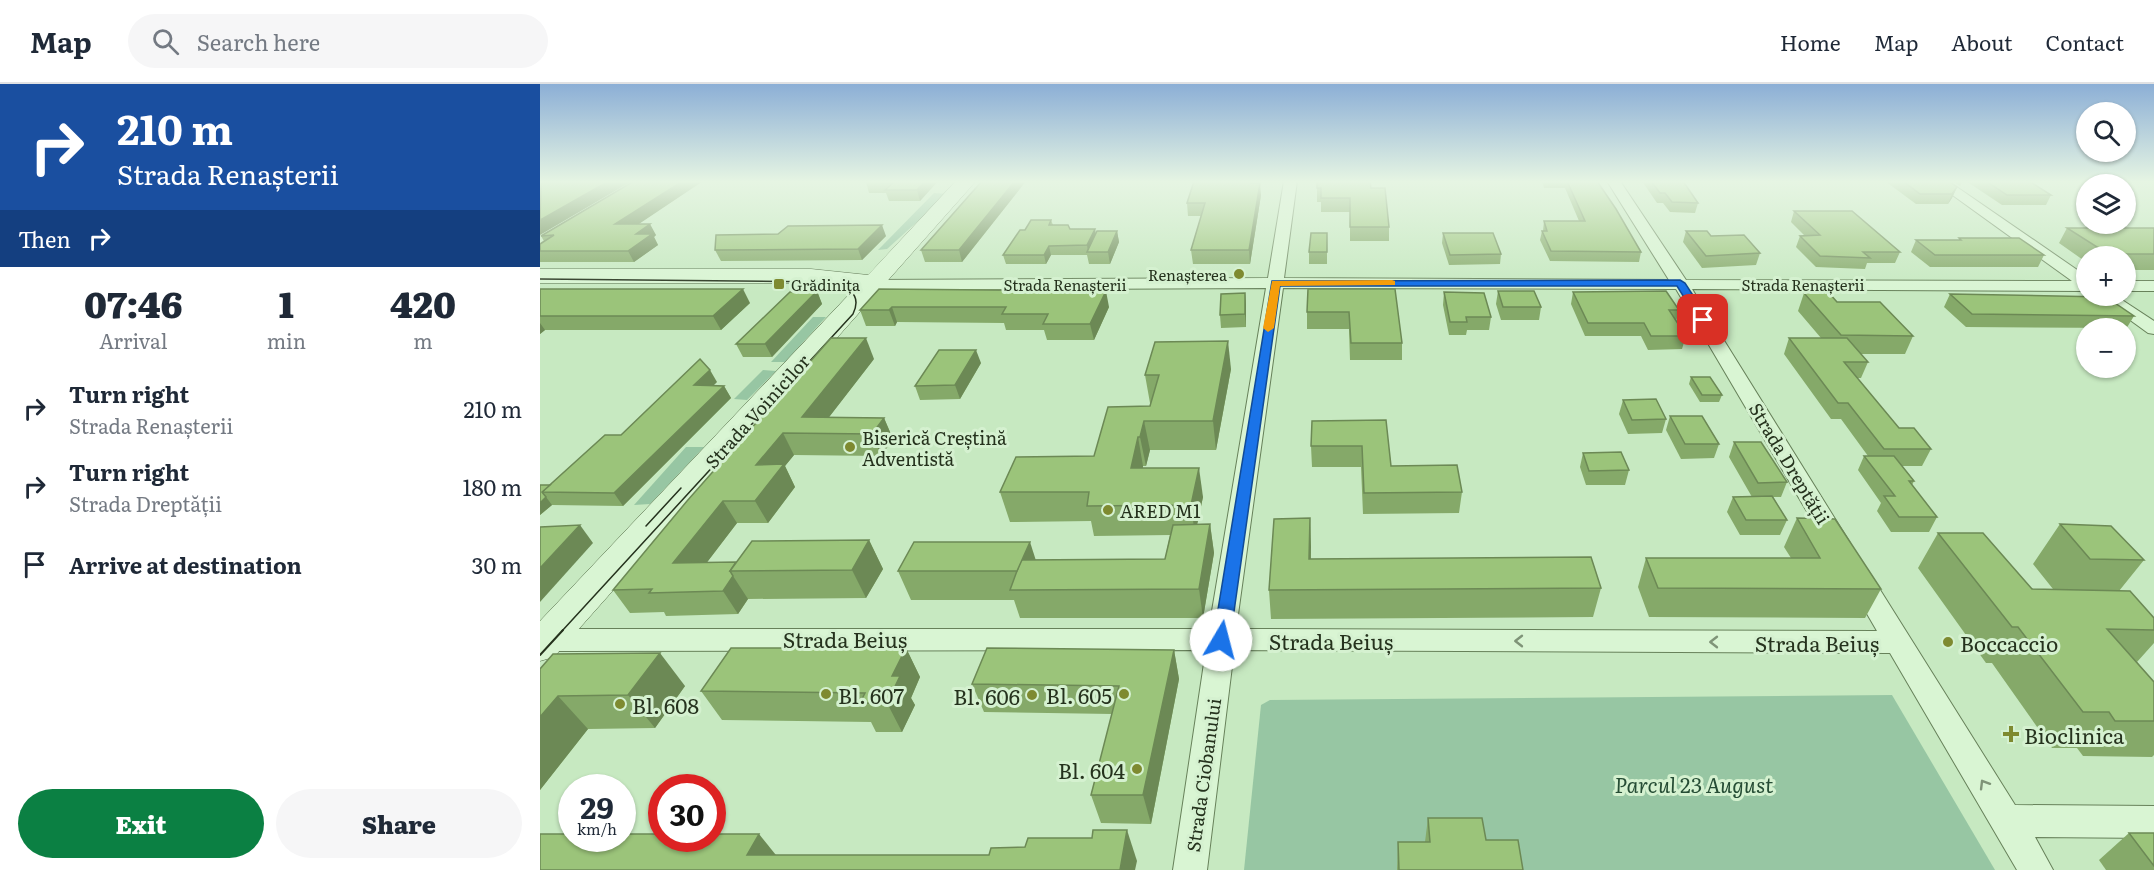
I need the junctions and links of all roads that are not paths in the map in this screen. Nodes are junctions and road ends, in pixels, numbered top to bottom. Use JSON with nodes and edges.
{"nodes":[{"id":1,"x":934,"y":218,"type":"edge"},
{"id":2,"x":1286,"y":218,"type":"edge"},
{"id":3,"x":1637,"y":218,"type":"edge"},
{"id":4,"x":1990,"y":218,"type":"edge"},
{"id":5,"x":881,"y":275,"type":"junction"},
{"id":6,"x":540,"y":276,"type":"edge"},
{"id":7,"x":2076,"y":277,"type":"edge"},
{"id":8,"x":816,"y":283,"type":"junction"},
{"id":9,"x":1276,"y":283,"type":"junction"},
{"id":10,"x":1680,"y":283,"type":"junction"},
{"id":11,"x":2076,"y":284,"type":"edge"},
{"id":12,"x":540,"y":286,"type":"edge"},
{"id":13,"x":2136,"y":286,"type":"edge"},
{"id":14,"x":2154,"y":286,"type":"edge"},
{"id":15,"x":2120,"y":306,"type":"edge"},
{"id":16,"x":847,"y":313,"type":"junction"},
{"id":17,"x":2154,"y":329,"type":"edge"},
{"id":18,"x":1221,"y":640,"type":"junction"},
{"id":19,"x":1898,"y":642,"type":"junction"},
{"id":20,"x":542,"y":646,"type":"edge"},
{"id":21,"x":2006,"y":821,"type":"junction"},
{"id":22,"x":2154,"y":822,"type":"edge"},
{"id":23,"x":1190,"y":870,"type":"edge"},
{"id":24,"x":2036,"y":870,"type":"edge"}],
"edges":[{"from":1,"to":5,"type":"street","name":"Strada Voinicilor"},
{"from":2,"to":9,"type":"street","name":"Strada Ciobanului"},
{"from":3,"to":10,"type":"street","name":"Strada Dreptății"},
{"from":4,"to":7,"type":"street"},
{"from":5,"to":8,"type":"street","name":"Strada Renașterii"},
{"from":5,"to":9,"type":"street","name":"Strada Renașterii"},
{"from":5,"to":16,"type":"street","name":"Strada Voinicilor"},
{"from":6,"to":8,"type":"street","name":"Strada Renașterii"},
{"from":8,"to":12,"type":"street","name":"Strada Renașterii"},
{"from":8,"to":16,"type":"street"},
{"from":9,"to":10,"type":"street","name":"Strada Renașterii"},
{"from":9,"to":18,"type":"street","name":"Strada Ciobanului"},
{"from":10,"to":11,"type":"street","name":"Strada Renașterii"},
{"from":10,"to":19,"type":"street","name":"Strada Dreptății"},
{"from":13,"to":14,"type":"street"},
{"from":15,"to":17,"type":"street"},
{"from":16,"to":20,"type":"street","name":"Strada Voinicilor"},
{"from":19,"to":18,"type":"street","name":"Strada Beiuș","one_way":true},
{"from":18,"to":20,"type":"street","name":"Strada Beiuș"},
{"from":18,"to":23,"type":"street","name":"Strada Ciobanului"},
{"from":21,"to":19,"type":"street","name":"Strada Dreptății","one_way":true},
{"from":21,"to":22,"type":"street"},
{"from":21,"to":24,"type":"street","name":"Strada Dreptății"}]}
